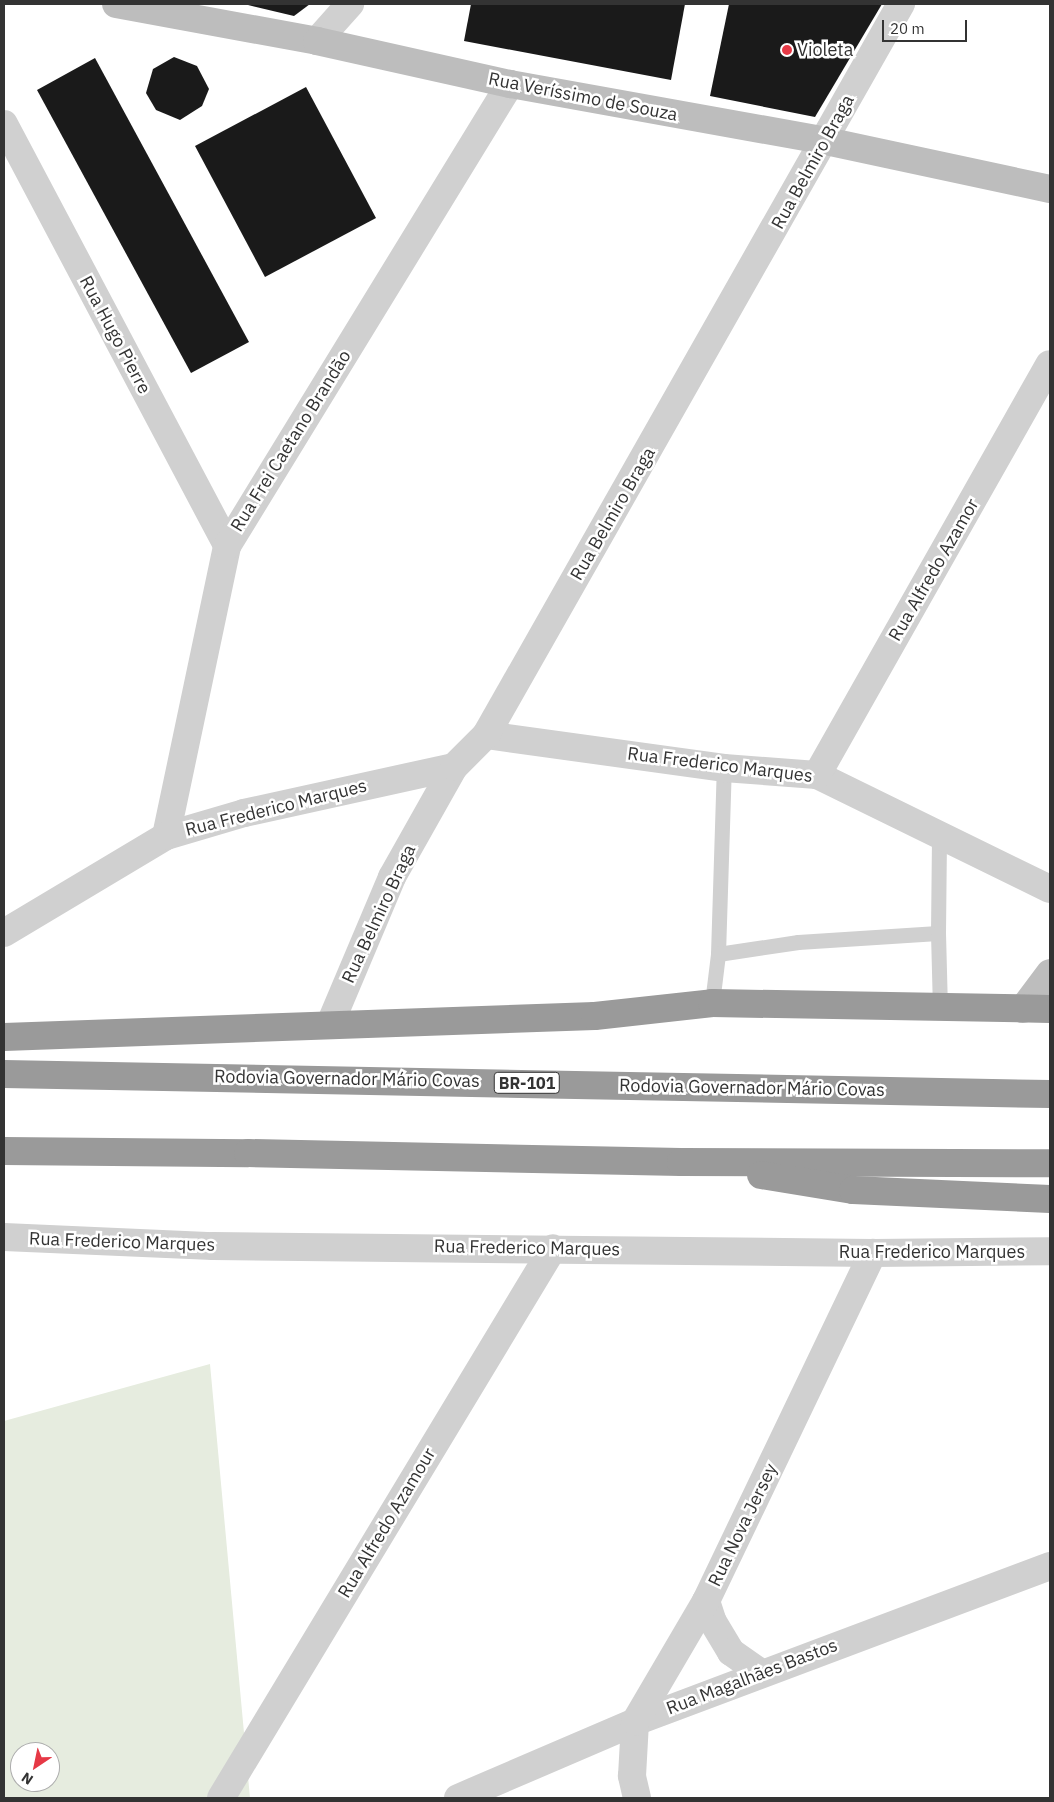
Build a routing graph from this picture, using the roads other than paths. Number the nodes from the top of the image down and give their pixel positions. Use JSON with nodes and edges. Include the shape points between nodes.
{"nodes":[{"id":1,"x":116,"y":4,"type":"edge"},
{"id":2,"x":350,"y":4,"type":"edge"},
{"id":3,"x":901,"y":4,"type":"edge"},
{"id":4,"x":317,"y":41,"type":"junction"},
{"id":5,"x":510,"y":84,"type":"junction"},
{"id":6,"x":4,"y":124,"type":"edge"},
{"id":7,"x":826,"y":141,"type":"junction"},
{"id":8,"x":1050,"y":189,"type":"edge"},
{"id":9,"x":1050,"y":364,"type":"edge"},
{"id":10,"x":227,"y":546,"type":"junction"},
{"id":11,"x":486,"y":735,"type":"junction"},
{"id":12,"x":454,"y":767,"type":"junction"},
{"id":13,"x":724,"y":768,"type":"junction"},
{"id":14,"x":817,"y":775,"type":"junction"},
{"id":15,"x":939,"y":834,"type":"junction"},
{"id":16,"x":166,"y":836,"type":"junction"},
{"id":17,"x":1050,"y":888,"type":"edge"},
{"id":18,"x":4,"y":933,"type":"edge"},
{"id":19,"x":938,"y":933,"type":"junction"},
{"id":20,"x":718,"y":954,"type":"junction"},
{"id":21,"x":1050,"y":973,"type":"edge"},
{"id":22,"x":712,"y":1003,"type":"junction"},
{"id":23,"x":940,"y":1007,"type":"junction"},
{"id":24,"x":1023,"y":1008,"type":"junction"},
{"id":25,"x":1050,"y":1010,"type":"edge"},
{"id":26,"x":330,"y":1024,"type":"junction"},
{"id":27,"x":4,"y":1036,"type":"edge"},
{"id":28,"x":4,"y":1074,"type":"edge"},
{"id":29,"x":1050,"y":1094,"type":"edge"},
{"id":30,"x":4,"y":1151,"type":"edge"},
{"id":31,"x":681,"y":1162,"type":"junction"},
{"id":32,"x":1050,"y":1163,"type":"edge"},
{"id":33,"x":1050,"y":1199,"type":"edge"},
{"id":34,"x":4,"y":1237,"type":"edge"},
{"id":35,"x":553,"y":1248,"type":"junction"},
{"id":36,"x":1050,"y":1251,"type":"edge"},
{"id":37,"x":873,"y":1253,"type":"junction"},
{"id":38,"x":1050,"y":1566,"type":"edge"},
{"id":39,"x":706,"y":1602,"type":"junction"},
{"id":40,"x":761,"y":1673,"type":"junction"},
{"id":41,"x":634,"y":1722,"type":"junction"},
{"id":42,"x":220,"y":1798,"type":"edge"},
{"id":43,"x":458,"y":1798,"type":"edge"},
{"id":44,"x":637,"y":1798,"type":"edge"}],
"edges":[{"from":1,"to":4,"type":"street","name":"Rua Veríssimo de Souza"},
{"from":2,"to":4,"type":"street"},
{"from":3,"to":7,"type":"street","name":"Rua Belmiro Braga"},
{"from":4,"to":5,"type":"street","name":"Rua Veríssimo de Souza"},
{"from":5,"to":7,"type":"street","name":"Rua Veríssimo de Souza"},
{"from":5,"to":10,"type":"street","name":"Rua Frei Caetano Brandão"},
{"from":6,"to":10,"type":"street","name":"Rua Hugo Pierre"},
{"from":7,"to":8,"type":"street","name":"Rua Veríssimo de Souza"},
{"from":7,"to":11,"type":"street","name":"Rua Belmiro Braga"},
{"from":9,"to":14,"type":"street","name":"Rua Alfredo Azamor"},
{"from":10,"to":16,"type":"street","name":"Rua Frei Caetano Brandão"},
{"from":11,"to":12,"type":"street","name":"Rua Belmiro Braga"},
{"from":11,"to":13,"type":"street","name":"Rua Frederico Marques"},
{"from":12,"to":16,"type":"street","name":"Rua Frederico Marques","via":[[244,813]]},
{"from":12,"to":26,"type":"street","name":"Rua Belmiro Braga","via":[[392,877]]},
{"from":13,"to":14,"type":"street","name":"Rua Frederico Marques"},
{"from":13,"to":20,"type":"lane"},
{"from":14,"to":15,"type":"street","name":"Rua Frederico Marques"},
{"from":15,"to":17,"type":"street","name":"Rua Frederico Marques"},
{"from":15,"to":19,"type":"lane"},
{"from":16,"to":18,"type":"street","name":"Rua Frederico Marques"},
{"from":19,"to":20,"type":"lane","via":[[798,942]]},
{"from":19,"to":23,"type":"lane"},
{"from":20,"to":22,"type":"lane"},
{"from":21,"to":24,"type":"street"},
{"from":22,"to":23,"type":"highway"},
{"from":22,"to":26,"type":"highway","via":[[595,1016]]},
{"from":23,"to":24,"type":"highway"},
{"from":24,"to":25,"type":"highway"},
{"from":26,"to":27,"type":"highway"},
{"from":28,"to":29,"type":"highway","name":"Rodovia Governador Mário Covas","number":"BR-101"},
{"from":30,"to":31,"type":"highway"},
{"from":31,"to":32,"type":"highway"},
{"from":31,"to":33,"type":"highway","via":[[852,1190]]},
{"from":34,"to":35,"type":"street","name":"Rua Frederico Marques","via":[[213,1246]]},
{"from":35,"to":37,"type":"street","name":"Rua Frederico Marques"},
{"from":35,"to":42,"type":"street","name":"Rua Alfredo Azamour"},
{"from":36,"to":37,"type":"street","name":"Rua Frederico Marques"},
{"from":37,"to":39,"type":"street","name":"Rua Nova Jersey"},
{"from":38,"to":40,"type":"street","name":"Rua Magalhães Bastos"},
{"from":39,"to":40,"type":"street","via":[[713,1622],[731,1652]]},
{"from":39,"to":41,"type":"street","name":"Rua Nova Jersey"},
{"from":40,"to":41,"type":"street","name":"Rua Magalhães Bastos"},
{"from":41,"to":43,"type":"street","name":"Rua Magalhães Bastos"},
{"from":41,"to":44,"type":"street","name":"Rua Nova Jersey","via":[[632,1776]]}]}
